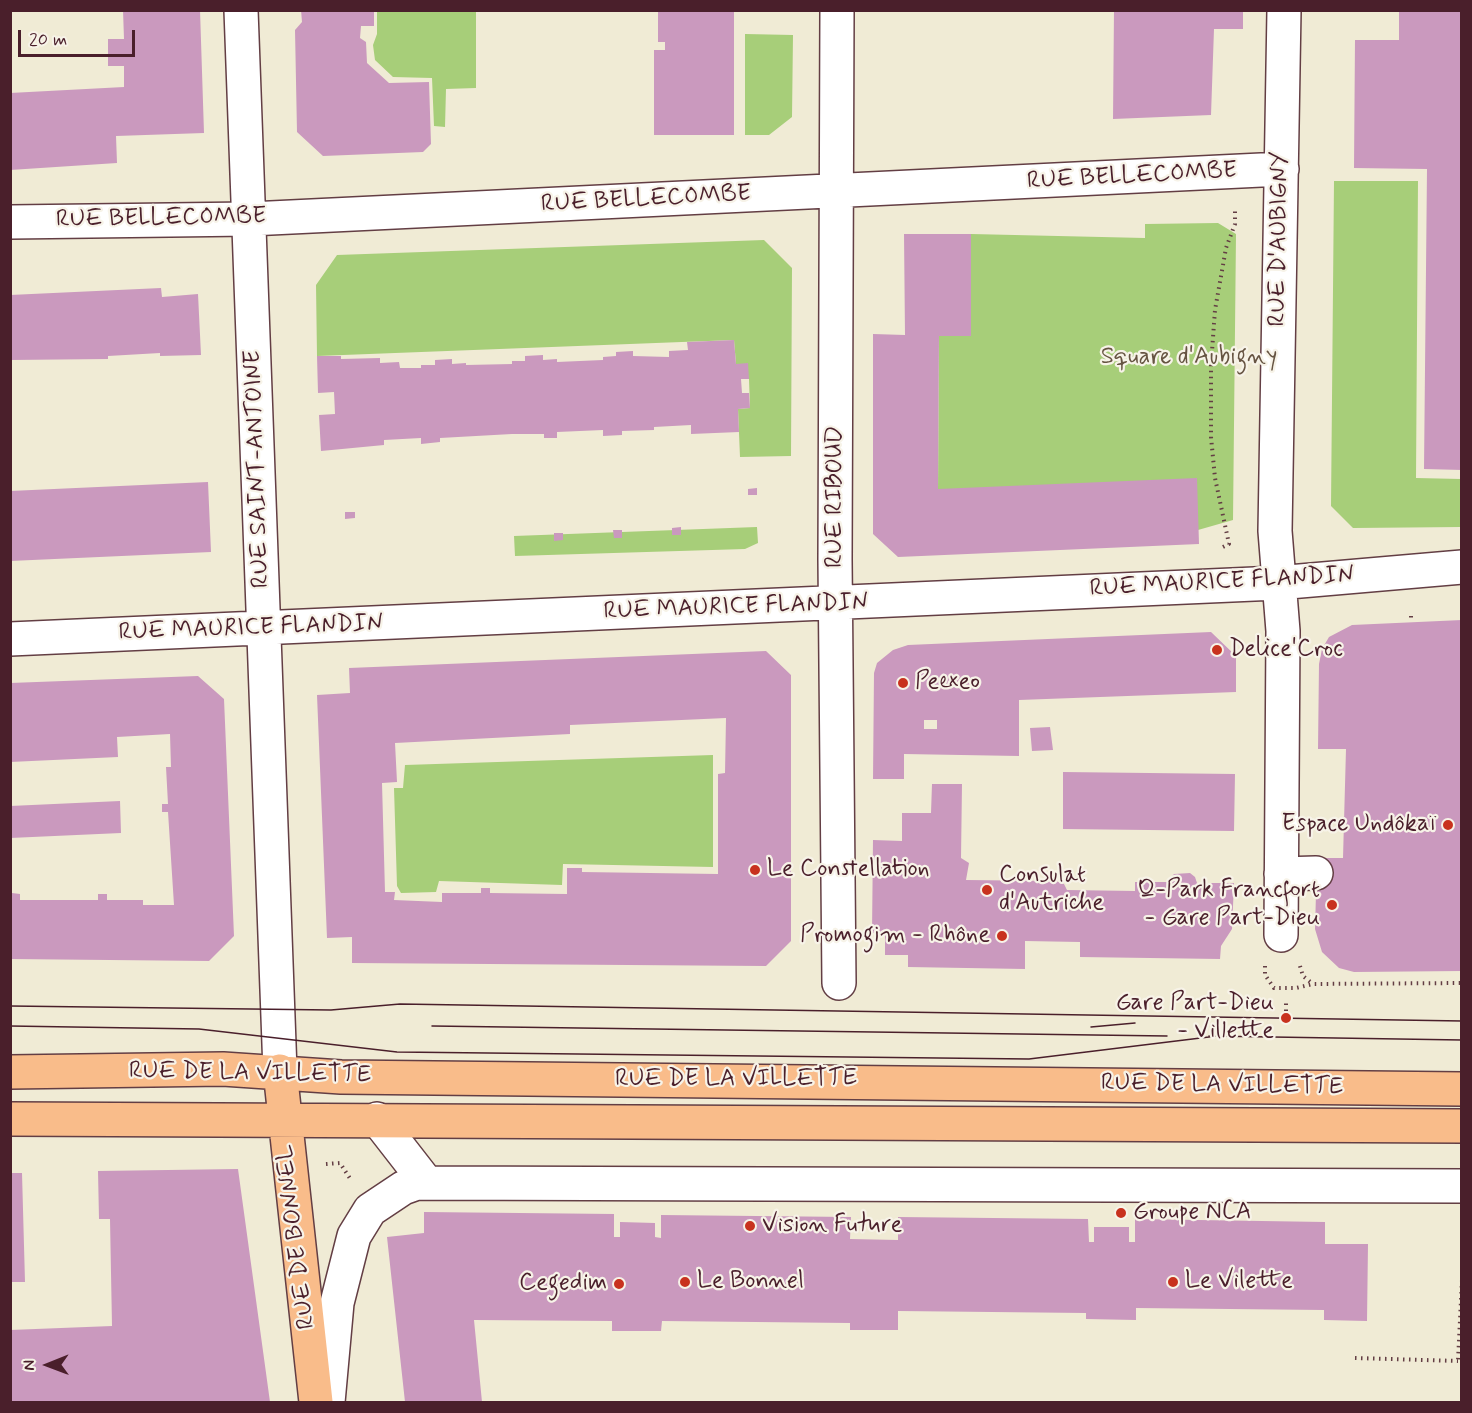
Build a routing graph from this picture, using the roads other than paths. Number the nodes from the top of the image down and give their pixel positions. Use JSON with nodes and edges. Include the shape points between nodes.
{"nodes":[{"id":1,"x":241,"y":10,"type":"edge"},
{"id":2,"x":837,"y":10,"type":"edge"},
{"id":3,"x":1284,"y":10,"type":"edge"},
{"id":4,"x":1282,"y":169,"type":"junction"},
{"id":5,"x":837,"y":192,"type":"junction"},
{"id":6,"x":250,"y":219,"type":"junction"},
{"id":7,"x":10,"y":222,"type":"edge"},
{"id":8,"x":1461,"y":567,"type":"edge"},
{"id":9,"x":1278,"y":583,"type":"junction"},
{"id":10,"x":836,"y":603,"type":"junction"},
{"id":11,"x":263,"y":628,"type":"junction"},
{"id":12,"x":10,"y":639,"type":"edge"},
{"id":13,"x":1281,"y":873,"type":"junction"},
{"id":14,"x":1316,"y":873,"type":"dead end"},
{"id":15,"x":1281,"y":934,"type":"dead end"},
{"id":16,"x":839,"y":983,"type":"dead end"},
{"id":17,"x":279,"y":1071,"type":"junction"},
{"id":18,"x":10,"y":1072,"type":"edge"},
{"id":19,"x":1461,"y":1089,"type":"edge"},
{"id":20,"x":10,"y":1119,"type":"edge"},
{"id":21,"x":283,"y":1119,"type":"junction"},
{"id":22,"x":377,"y":1119,"type":"junction"},
{"id":23,"x":1461,"y":1126,"type":"edge"},
{"id":24,"x":426,"y":1182,"type":"junction"},
{"id":25,"x":1461,"y":1186,"type":"edge"},
{"id":26,"x":316,"y":1402,"type":"edge"},
{"id":27,"x":328,"y":1402,"type":"edge"}],
"edges":[{"from":1,"to":6,"type":"street","name":"RUE SAINT-ANTOINE"},
{"from":2,"to":5,"type":"street","name":"RUE RIBOUD"},
{"from":3,"to":4,"type":"street","name":"RUE D'AUBIGNY"},
{"from":4,"to":5,"type":"street","name":"RUE BELLECOMBE"},
{"from":4,"to":9,"type":"street","name":"RUE D'AUBIGNY","via":[[1275,531]]},
{"from":5,"to":6,"type":"street","name":"RUE BELLECOMBE"},
{"from":5,"to":10,"type":"street","name":"RUE RIBOUD"},
{"from":6,"to":7,"type":"street","name":"RUE BELLECOMBE"},
{"from":6,"to":11,"type":"street","name":"RUE SAINT-ANTOINE"},
{"from":8,"to":9,"type":"street","name":"RUE MAURICE FLANDIN"},
{"from":9,"to":10,"type":"street","name":"RUE MAURICE FLANDIN"},
{"from":9,"to":13,"type":"street","name":"RUE D'AUBIGNY","via":[[1283,631]]},
{"from":10,"to":11,"type":"street","name":"RUE MAURICE FLANDIN"},
{"from":10,"to":16,"type":"street","name":"RUE RIBOUD"},
{"from":11,"to":12,"type":"street","name":"RUE MAURICE FLANDIN"},
{"from":11,"to":17,"type":"street","name":"RUE SAINT-ANTOINE"},
{"from":13,"to":14,"type":"street"},
{"from":13,"to":15,"type":"street","name":"RUE D'AUBIGNY"},
{"from":17,"to":18,"type":"main road","name":"RUE DE LA VILLETTE"},
{"from":17,"to":19,"type":"main road","name":"RUE DE LA VILLETTE","via":[[341,1077]]},
{"from":17,"to":21,"type":"main road","name":"RUE DE BONNEL"},
{"from":20,"to":21,"type":"main road","name":"RUE DE LA VILLETTE"},
{"from":21,"to":22,"type":"main road","name":"RUE DE LA VILLETTE"},
{"from":21,"to":26,"type":"main road","name":"RUE DE BONNEL"},
{"from":22,"to":23,"type":"main road","name":"RUE DE LA VILLETTE"},
{"from":22,"to":24,"type":"street"},
{"from":24,"to":25,"type":"street"},
{"from":24,"to":27,"type":"street","via":[[403,1188],[370,1210],[354,1236],[337,1304]]}]}
